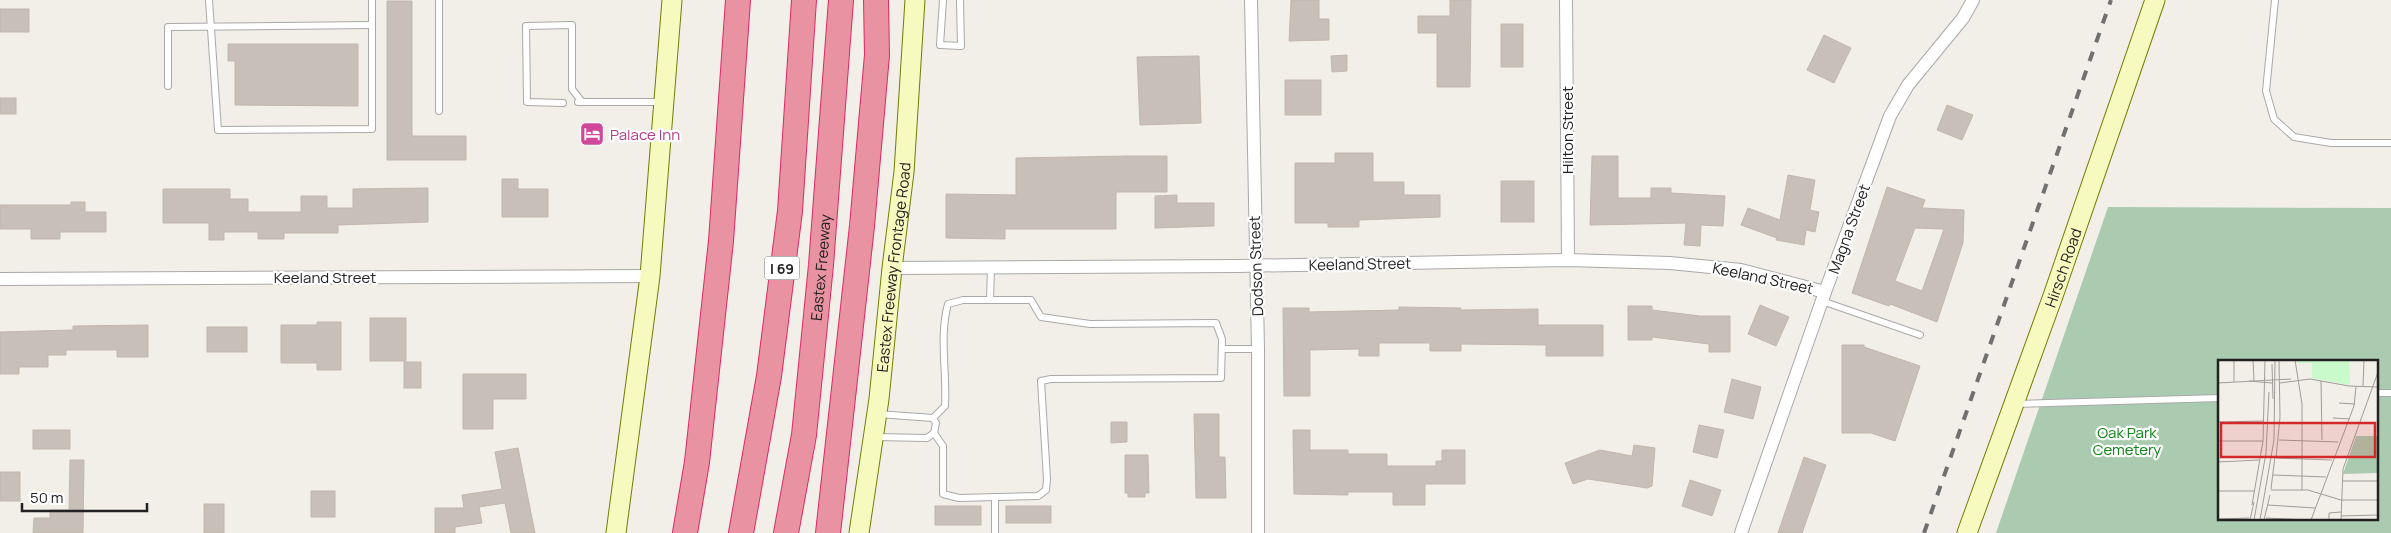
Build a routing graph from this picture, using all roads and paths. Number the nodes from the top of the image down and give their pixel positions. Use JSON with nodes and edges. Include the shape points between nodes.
{"nodes":[{"id":1,"x":209,"y":0,"type":"edge"},
{"id":2,"x":372,"y":0,"type":"edge"},
{"id":3,"x":439,"y":0,"type":"edge"},
{"id":4,"x":672,"y":0,"type":"edge"},
{"id":5,"x":738,"y":0,"type":"edge"},
{"id":6,"x":804,"y":0,"type":"edge"},
{"id":7,"x":841,"y":0,"type":"edge"},
{"id":8,"x":876,"y":0,"type":"edge"},
{"id":9,"x":915,"y":0,"type":"edge"},
{"id":10,"x":943,"y":0,"type":"edge"},
{"id":11,"x":960,"y":0,"type":"edge"},
{"id":12,"x":1251,"y":0,"type":"edge"},
{"id":13,"x":1566,"y":0,"type":"edge"},
{"id":14,"x":1973,"y":0,"type":"edge"},
{"id":15,"x":2155,"y":0,"type":"edge"},
{"id":16,"x":2275,"y":0,"type":"edge"},
{"id":17,"x":372,"y":24,"type":"junction"},
{"id":18,"x":210,"y":26,"type":"junction"},
{"id":19,"x":168,"y":86,"type":"dead end"},
{"id":20,"x":664,"y":102,"type":"junction"},
{"id":21,"x":562,"y":103,"type":"dead end"},
{"id":22,"x":439,"y":111,"type":"dead end"},
{"id":23,"x":2391,"y":143,"type":"edge"},
{"id":24,"x":1568,"y":260,"type":"junction"},
{"id":25,"x":1256,"y":266,"type":"junction"},
{"id":26,"x":892,"y":268,"type":"junction"},
{"id":27,"x":991,"y":268,"type":"junction"},
{"id":28,"x":650,"y":276,"type":"junction"},
{"id":29,"x":0,"y":279,"type":"edge"},
{"id":30,"x":1823,"y":296,"type":"junction"},
{"id":31,"x":990,"y":300,"type":"junction"},
{"id":32,"x":1920,"y":335,"type":"dead end"},
{"id":33,"x":1222,"y":349,"type":"junction"},
{"id":34,"x":1258,"y":349,"type":"junction"},
{"id":35,"x":2378,"y":393,"type":"edge"},
{"id":36,"x":2391,"y":393,"type":"edge"},
{"id":37,"x":2218,"y":398,"type":"edge"},
{"id":38,"x":2014,"y":404,"type":"junction"},
{"id":39,"x":877,"y":414,"type":"junction"},
{"id":40,"x":933,"y":418,"type":"junction"},
{"id":41,"x":934,"y":433,"type":"junction"},
{"id":42,"x":873,"y":437,"type":"junction"},
{"id":43,"x":995,"y":497,"type":"junction"},
{"id":44,"x":616,"y":533,"type":"edge"},
{"id":45,"x":685,"y":533,"type":"edge"},
{"id":46,"x":741,"y":533,"type":"edge"},
{"id":47,"x":786,"y":533,"type":"edge"},
{"id":48,"x":828,"y":533,"type":"edge"},
{"id":49,"x":859,"y":533,"type":"edge"},
{"id":50,"x":995,"y":533,"type":"edge"},
{"id":51,"x":1258,"y":533,"type":"edge"},
{"id":52,"x":1741,"y":533,"type":"edge"},
{"id":53,"x":1967,"y":533,"type":"edge"}],
"edges":[{"from":1,"to":18,"type":"lane"},
{"from":2,"to":17,"type":"lane"},
{"from":3,"to":22,"type":"lane"},
{"from":4,"to":20,"type":"main road"},
{"from":5,"to":45,"type":"highway","via":[[721,241],[697,462]]},
{"from":6,"to":46,"type":"highway","number":"I 69","via":[[790,211],[769,376]]},
{"from":7,"to":47,"type":"highway","name":"Eastex Freeway","number":"I 69","via":[[821,265],[804,435]]},
{"from":8,"to":48,"type":"highway","via":[[877,55],[862,226]]},
{"from":9,"to":26,"type":"main road","name":"Eastex Freeway Frontage Road","via":[[904,172]]},
{"from":10,"to":11,"type":"lane","via":[[940,45],[961,46]]},
{"from":12,"to":25,"type":"street","name":"Dodson Street"},
{"from":13,"to":24,"type":"street","name":"Hilton Street"},
{"from":14,"to":30,"type":"street","name":"Magna Street","via":[[1963,18],[1908,85],[1890,116]]},
{"from":15,"to":38,"type":"main road","name":"Hirsch Road"},
{"from":16,"to":23,"type":"lane","via":[[2266,91],[2274,119],[2294,137],[2331,142]]},
{"from":17,"to":18,"type":"lane"},
{"from":17,"to":18,"type":"lane","via":[[372,129],[218,130]]},
{"from":18,"to":19,"type":"lane","via":[[168,27]]},
{"from":20,"to":21,"type":"lane","via":[[580,102],[572,89],[572,25],[526,26],[528,102]]},
{"from":20,"to":28,"type":"main road"},
{"from":24,"to":25,"type":"street","name":"Keeland Street"},
{"from":24,"to":30,"type":"street","name":"Keeland Street","via":[[1741,270]]},
{"from":25,"to":27,"type":"street","name":"Keeland Street"},
{"from":25,"to":34,"type":"street","name":"Dodson Street"},
{"from":26,"to":27,"type":"street","name":"Keeland Street"},
{"from":26,"to":39,"type":"main road","name":"Eastex Freeway Frontage Road"},
{"from":27,"to":31,"type":"lane"},
{"from":28,"to":29,"type":"street","name":"Keeland Street"},
{"from":28,"to":44,"type":"main road"},
{"from":30,"to":32,"type":"lane"},
{"from":30,"to":52,"type":"street","name":"Magna Street"},
{"from":31,"to":33,"type":"lane","via":[[1031,300],[1041,317],[1090,324],[1216,323]]},
{"from":31,"to":40,"type":"lane","via":[[963,300],[948,304],[943,320],[945,406]]},
{"from":33,"to":34,"type":"lane"},
{"from":33,"to":43,"type":"lane","via":[[1221,378],[1041,381],[1046,490],[1038,496]]},
{"from":34,"to":51,"type":"street","name":"Dodson Street"},
{"from":35,"to":36,"type":"lane"},
{"from":37,"to":38,"type":"lane"},
{"from":38,"to":53,"type":"main road","name":"Hirsch Road"},
{"from":39,"to":40,"type":"lane"},
{"from":39,"to":42,"type":"main road","name":"Eastex Freeway Frontage Road"},
{"from":40,"to":41,"type":"lane","via":[[936,423]]},
{"from":41,"to":42,"type":"lane","via":[[927,438]]},
{"from":41,"to":43,"type":"lane","via":[[942,446],[943,494],[959,498]]},
{"from":42,"to":49,"type":"main road","name":"Eastex Freeway Frontage Road"},
{"from":43,"to":50,"type":"lane"}]}
